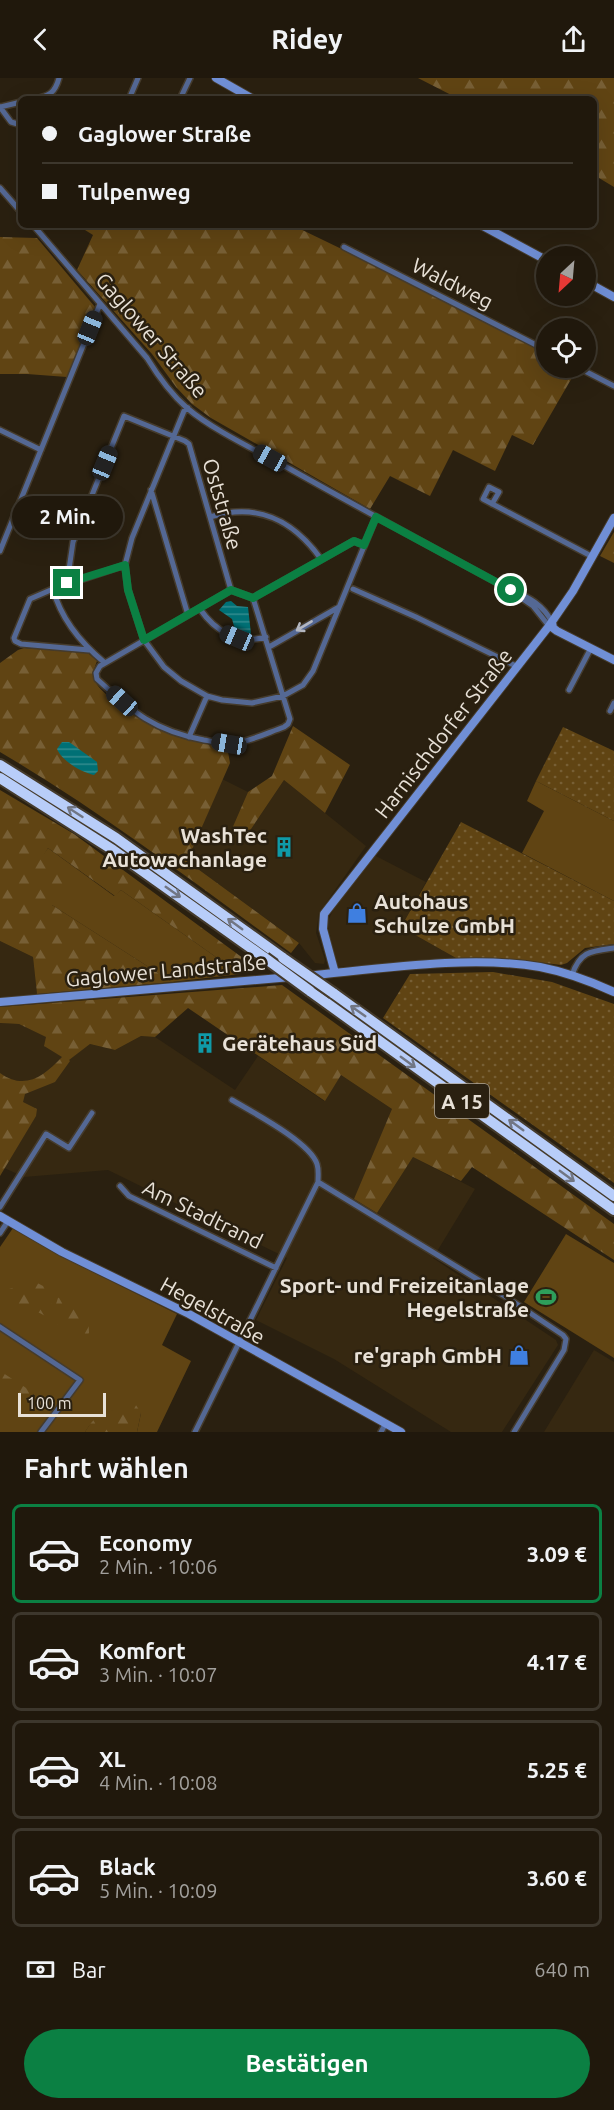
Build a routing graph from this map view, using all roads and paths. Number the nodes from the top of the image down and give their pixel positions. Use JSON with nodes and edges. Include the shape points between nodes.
{"nodes":[{"id":1,"x":59,"y":78,"type":"edge"},
{"id":2,"x":138,"y":78,"type":"edge"},
{"id":3,"x":189,"y":78,"type":"edge"},
{"id":4,"x":216,"y":78,"type":"edge"},
{"id":5,"x":49,"y":96,"type":"edge"},
{"id":6,"x":130,"y":96,"type":"edge"},
{"id":7,"x":181,"y":96,"type":"edge"},
{"id":8,"x":249,"y":96,"type":"edge"},
{"id":9,"x":18,"y":103,"type":"edge"},
{"id":10,"x":0,"y":107,"type":"edge"},
{"id":11,"x":18,"y":124,"type":"edge"},
{"id":12,"x":0,"y":188,"type":"edge"},
{"id":13,"x":18,"y":209,"type":"edge"},
{"id":14,"x":36,"y":228,"type":"edge"},
{"id":15,"x":487,"y":228,"type":"edge"},
{"id":16,"x":344,"y":247,"type":"dead end"},
{"id":17,"x":536,"y":255,"type":"edge"},
{"id":18,"x":596,"y":287,"type":"edge"},
{"id":19,"x":614,"y":297,"type":"edge"},
{"id":20,"x":100,"y":304,"type":"junction"},
{"id":21,"x":536,"y":345,"type":"edge"},
{"id":22,"x":596,"y":377,"type":"edge"},
{"id":23,"x":614,"y":386,"type":"edge"},
{"id":24,"x":188,"y":408,"type":"junction"},
{"id":25,"x":0,"y":430,"type":"edge"},
{"id":26,"x":174,"y":436,"type":"junction"},
{"id":27,"x":41,"y":450,"type":"junction"},
{"id":28,"x":151,"y":490,"type":"junction"},
{"id":29,"x":492,"y":504,"type":"dead end"},
{"id":30,"x":210,"y":517,"type":"junction"},
{"id":31,"x":376,"y":517,"type":"junction"},
{"id":32,"x":614,"y":518,"type":"edge"},
{"id":33,"x":364,"y":545,"type":"junction"},
{"id":34,"x":0,"y":551,"type":"edge"},
{"id":35,"x":593,"y":556,"type":"junction"},
{"id":36,"x":321,"y":559,"type":"junction"},
{"id":37,"x":125,"y":565,"type":"junction"},
{"id":38,"x":67,"y":583,"type":"junction"},
{"id":39,"x":54,"y":589,"type":"junction"},
{"id":40,"x":353,"y":589,"type":"dead end"},
{"id":41,"x":231,"y":590,"type":"junction"},
{"id":42,"x":253,"y":598,"type":"junction"},
{"id":43,"x":339,"y":607,"type":"junction"},
{"id":44,"x":200,"y":609,"type":"junction"},
{"id":45,"x":188,"y":615,"type":"junction"},
{"id":46,"x":552,"y":626,"type":"junction"},
{"id":47,"x":266,"y":638,"type":"junction"},
{"id":48,"x":144,"y":640,"type":"junction"},
{"id":49,"x":269,"y":647,"type":"junction"},
{"id":50,"x":591,"y":648,"type":"junction"},
{"id":51,"x":89,"y":650,"type":"junction"},
{"id":52,"x":614,"y":660,"type":"edge"},
{"id":53,"x":105,"y":663,"type":"junction"},
{"id":54,"x":518,"y":667,"type":"junction"},
{"id":55,"x":569,"y":690,"type":"dead end"},
{"id":56,"x":207,"y":696,"type":"junction"},
{"id":57,"x":283,"y":696,"type":"junction"},
{"id":58,"x":614,"y":703,"type":"edge"},
{"id":59,"x":610,"y":711,"type":"dead end"},
{"id":60,"x":189,"y":737,"type":"junction"},
{"id":61,"x":0,"y":765,"type":"edge"},
{"id":62,"x":0,"y":778,"type":"edge"},
{"id":63,"x":614,"y":948,"type":"edge"},
{"id":64,"x":335,"y":973,"type":"junction"},
{"id":65,"x":572,"y":975,"type":"junction"},
{"id":66,"x":614,"y":992,"type":"edge"},
{"id":67,"x":0,"y":1002,"type":"edge"},
{"id":68,"x":232,"y":1100,"type":"dead end"},
{"id":69,"x":92,"y":1113,"type":"dead end"},
{"id":70,"x":318,"y":1182,"type":"junction"},
{"id":71,"x":120,"y":1186,"type":"dead end"},
{"id":72,"x":614,"y":1196,"type":"edge"},
{"id":73,"x":0,"y":1207,"type":"edge"},
{"id":74,"x":614,"y":1210,"type":"edge"},
{"id":75,"x":0,"y":1216,"type":"edge"},
{"id":76,"x":8,"y":1221,"type":"junction"},
{"id":77,"x":0,"y":1233,"type":"edge"},
{"id":78,"x":276,"y":1268,"type":"junction"},
{"id":79,"x":0,"y":1327,"type":"edge"},
{"id":80,"x":239,"y":1343,"type":"junction"},
{"id":81,"x":386,"y":1423,"type":"junction"},
{"id":82,"x":41,"y":1432,"type":"edge"},
{"id":83,"x":195,"y":1432,"type":"edge"},
{"id":84,"x":381,"y":1432,"type":"edge"},
{"id":85,"x":401,"y":1432,"type":"edge"},
{"id":86,"x":514,"y":1432,"type":"edge"}],
"edges":[{"from":1,"to":5,"type":"street"},
{"from":2,"to":6,"type":"street"},
{"from":3,"to":7,"type":"street"},
{"from":4,"to":8,"type":"street"},
{"from":9,"to":10,"type":"street"},
{"from":10,"to":11,"type":"street","via":[[11,122]]},
{"from":12,"to":13,"type":"street"},
{"from":14,"to":20,"type":"street","name":"Gaglower Straße"},
{"from":15,"to":17,"type":"street"},
{"from":16,"to":21,"type":"street","name":"Waldweg"},
{"from":18,"to":19,"type":"street"},
{"from":20,"to":24,"type":"street","name":"Gaglower Straße"},
{"from":20,"to":27,"type":"street"},
{"from":22,"to":23,"type":"street"},
{"from":24,"to":26,"type":"street"},
{"from":24,"to":31,"type":"street","name":"Gaglower Straße"},
{"from":25,"to":27,"type":"street"},
{"from":26,"to":28,"type":"street"},
{"from":26,"to":30,"type":"street","name":"Oststraße","via":[[189,444]]},
{"from":26,"to":38,"type":"street","via":[[124,416],[74,542]]},
{"from":27,"to":34,"type":"street"},
{"from":28,"to":37,"type":"street"},
{"from":28,"to":45,"type":"street"},
{"from":29,"to":35,"type":"street"},
{"from":30,"to":36,"type":"street","via":[[235,511],[265,514],[307,540]]},
{"from":30,"to":41,"type":"street","name":"Oststraße"},
{"from":31,"to":33,"type":"street"},
{"from":31,"to":46,"type":"street","name":"Gaglower Straße","via":[[511,590]]},
{"from":32,"to":35,"type":"street","name":"Harnischdorfer Straße"},
{"from":33,"to":36,"type":"street","via":[[354,541]]},
{"from":33,"to":43,"type":"street"},
{"from":35,"to":46,"type":"street","name":"Harnischdorfer Straße"},
{"from":36,"to":42,"type":"street"},
{"from":37,"to":38,"type":"street"},
{"from":37,"to":48,"type":"street","via":[[128,590]]},
{"from":38,"to":39,"type":"street"},
{"from":39,"to":51,"type":"street","via":[[60,607]]},
{"from":39,"to":51,"type":"street","via":[[30,599],[15,640],[21,644]]},
{"from":40,"to":54,"type":"street"},
{"from":41,"to":42,"type":"street"},
{"from":41,"to":44,"type":"street"},
{"from":42,"to":47,"type":"street"},
{"from":43,"to":49,"type":"street","one_way":true},
{"from":43,"to":57,"type":"street","via":[[308,680]]},
{"from":44,"to":45,"type":"street"},
{"from":44,"to":47,"type":"street","via":[[224,633],[245,640]]},
{"from":45,"to":48,"type":"street"},
{"from":46,"to":50,"type":"street"},
{"from":46,"to":54,"type":"street","name":"Harnischdorfer Straße"},
{"from":47,"to":49,"type":"street"},
{"from":48,"to":53,"type":"street"},
{"from":48,"to":56,"type":"street","via":[[164,667]]},
{"from":49,"to":57,"type":"street"},
{"from":50,"to":52,"type":"street"},
{"from":50,"to":55,"type":"street"},
{"from":51,"to":53,"type":"street"},
{"from":53,"to":60,"type":"street","via":[[97,670],[97,679],[135,713]]},
{"from":54,"to":64,"type":"street","name":"Harnischdorfer Straße","via":[[324,914],[322,929]]},
{"from":56,"to":57,"type":"street","via":[[241,703]]},
{"from":56,"to":60,"type":"street"},
{"from":57,"to":60,"type":"street","via":[[290,719],[284,727],[229,744]]},
{"from":58,"to":59,"type":"street"},
{"from":72,"to":61,"type":"highway","number":"A 15","one_way":true,"bridge":true,"via":[[116,838]]},
{"from":62,"to":74,"type":"highway","number":"A 15","one_way":true,"bridge":true,"via":[[113,850]]},
{"from":63,"to":65,"type":"street","via":[[585,954]]},
{"from":64,"to":65,"type":"street","name":"Gaglower Landstraße","via":[[490,963]]},
{"from":64,"to":67,"type":"street","name":"Gaglower Landstraße"},
{"from":65,"to":66,"type":"street","name":"Gaglower Landstraße"},
{"from":68,"to":70,"type":"street","via":[[311,1153],[317,1162]]},
{"from":69,"to":73,"type":"street","via":[[69,1148],[46,1134]]},
{"from":70,"to":78,"type":"street","name":"Am Stadtrand"},
{"from":70,"to":86,"type":"street","via":[[563,1335],[564,1350]]},
{"from":71,"to":78,"type":"street","name":"Am Stadtrand","via":[[129,1196]]},
{"from":75,"to":76,"type":"street","name":"Hegelstraße"},
{"from":76,"to":77,"type":"street"},
{"from":76,"to":80,"type":"street","name":"Hegelstraße"},
{"from":78,"to":80,"type":"street","name":"Am Stadtrand"},
{"from":79,"to":82,"type":"street","via":[[80,1380]]},
{"from":80,"to":81,"type":"street","name":"Hegelstraße"},
{"from":80,"to":83,"type":"street","name":"Am Stadtrand"},
{"from":81,"to":84,"type":"street"},
{"from":81,"to":85,"type":"street","name":"Hegelstraße"}]}
